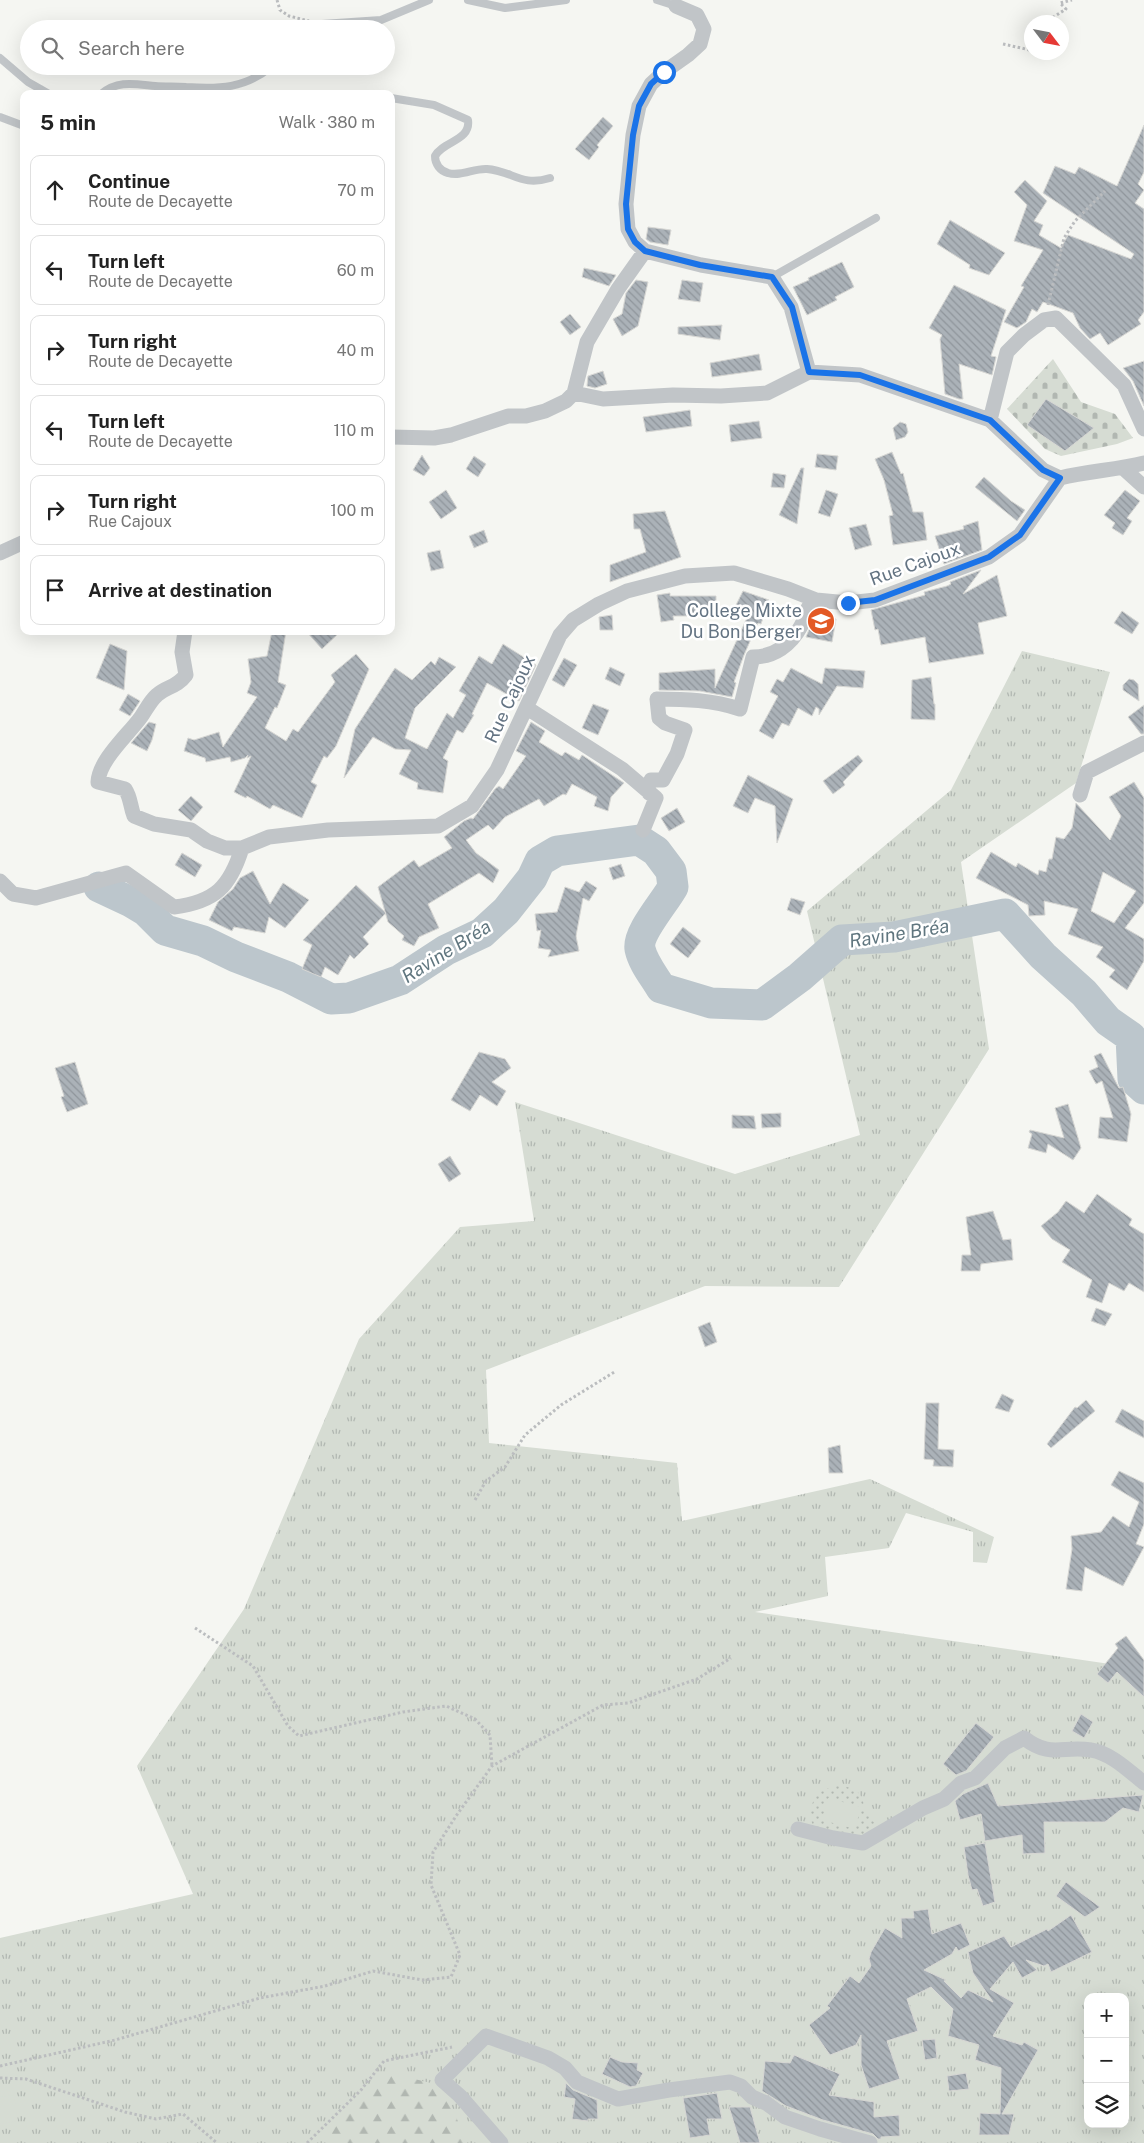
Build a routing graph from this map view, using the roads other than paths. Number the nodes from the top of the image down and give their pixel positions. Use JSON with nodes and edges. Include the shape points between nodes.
{"nodes":[{"id":1,"x":429,"y":0,"type":"edge"},
{"id":2,"x":468,"y":0,"type":"edge"},
{"id":3,"x":566,"y":0,"type":"edge"},
{"id":4,"x":657,"y":0,"type":"edge"},
{"id":5,"x":676,"y":6,"type":"joint"},
{"id":6,"x":381,"y":20,"type":"edge"},
{"id":7,"x":0,"y":58,"type":"edge"},
{"id":8,"x":259,"y":75,"type":"edge"},
{"id":9,"x":42,"y":90,"type":"edge"},
{"id":10,"x":106,"y":90,"type":"edge"},
{"id":11,"x":395,"y":99,"type":"edge"},
{"id":12,"x":0,"y":117,"type":"edge"},
{"id":13,"x":20,"y":124,"type":"edge"},
{"id":14,"x":550,"y":178,"type":"dead end"},
{"id":15,"x":876,"y":218,"type":"dead end"},
{"id":16,"x":645,"y":251,"type":"junction"},
{"id":17,"x":772,"y":277,"type":"junction"},
{"id":18,"x":809,"y":372,"type":"junction"},
{"id":19,"x":574,"y":393,"type":"junction"},
{"id":20,"x":990,"y":420,"type":"junction"},
{"id":21,"x":1144,"y":429,"type":"edge"},
{"id":22,"x":395,"y":437,"type":"edge"},
{"id":23,"x":1144,"y":463,"type":"edge"},
{"id":24,"x":1123,"y":468,"type":"junction"},
{"id":25,"x":1060,"y":478,"type":"junction"},
{"id":26,"x":1144,"y":487,"type":"edge"},
{"id":27,"x":20,"y":544,"type":"edge"},
{"id":28,"x":0,"y":552,"type":"edge"},
{"id":29,"x":816,"y":600,"type":"junction"},
{"id":30,"x":184,"y":635,"type":"edge"},
{"id":31,"x":527,"y":708,"type":"junction"},
{"id":32,"x":1144,"y":743,"type":"edge"},
{"id":33,"x":649,"y":792,"type":"junction"},
{"id":34,"x":1080,"y":796,"type":"dead end"},
{"id":35,"x":643,"y":830,"type":"dead end"},
{"id":36,"x":242,"y":848,"type":"junction"},
{"id":37,"x":0,"y":881,"type":"edge"},
{"id":38,"x":1144,"y":1782,"type":"edge"},
{"id":39,"x":798,"y":1829,"type":"dead end"},
{"id":40,"x":501,"y":2143,"type":"edge"},
{"id":41,"x":870,"y":2143,"type":"edge"}],
"edges":[{"from":1,"to":6,"type":"lane"},
{"from":2,"to":3,"type":"lane","via":[[505,8]]},
{"from":4,"to":5,"type":"lane"},
{"from":5,"to":16,"type":"street","via":[[697,15],[704,29],[700,44],[651,84],[639,106],[626,204],[628,229]]},
{"from":7,"to":9,"type":"lane"},
{"from":8,"to":10,"type":"lane","via":[[235,87],[212,89],[129,83]]},
{"from":11,"to":14,"type":"lane","via":[[434,104],[468,120],[463,136],[442,147],[434,156],[438,166],[447,173],[486,169],[529,182]]},
{"from":12,"to":13,"type":"lane"},
{"from":15,"to":17,"type":"lane"},
{"from":16,"to":17,"type":"street","via":[[700,265]]},
{"from":16,"to":19,"type":"street","via":[[587,342]]},
{"from":17,"to":18,"type":"street","via":[[792,307]]},
{"from":18,"to":19,"type":"street","via":[[767,393],[604,399]]},
{"from":18,"to":20,"type":"street","via":[[860,375]]},
{"from":19,"to":22,"type":"street","via":[[566,401],[545,411],[508,416],[451,435]]},
{"from":20,"to":21,"type":"street","via":[[1007,352],[1044,320],[1056,318],[1124,385]]},
{"from":20,"to":25,"type":"street","via":[[1043,470]]},
{"from":23,"to":24,"type":"street"},
{"from":24,"to":25,"type":"street","via":[[1087,471]]},
{"from":24,"to":26,"type":"street"},
{"from":25,"to":29,"type":"street","name":"Rue Cajoux","via":[[1020,535],[989,557],[875,600],[848,603]]},
{"from":27,"to":28,"type":"street"},
{"from":29,"to":31,"type":"street","name":"Rue Cajoux","via":[[734,573],[685,576],[627,592],[572,620],[560,635]]},
{"from":29,"to":33,"type":"street","via":[[806,608],[802,625],[790,641],[771,655],[753,657],[740,709],[717,702],[657,699],[660,718],[685,730],[678,754],[663,780],[651,780]]},
{"from":30,"to":36,"type":"street","via":[[182,652],[186,675],[179,684],[158,693],[109,756],[98,774],[98,782],[125,789],[131,798],[134,816],[144,821],[191,830],[225,848]]},
{"from":31,"to":33,"type":"street","via":[[592,748]]},
{"from":31,"to":36,"type":"street","name":"Rue Cajoux","via":[[498,770],[472,806],[438,826],[328,830],[269,837]]},
{"from":32,"to":34,"type":"street","via":[[1087,772]]},
{"from":33,"to":35,"type":"street","via":[[656,798]]},
{"from":36,"to":37,"type":"street","via":[[235,870],[215,895],[193,905],[174,907],[126,873],[36,898],[13,894]]},
{"from":38,"to":39,"type":"street","via":[[1120,1763],[1092,1750],[1050,1751],[1034,1746],[1024,1738],[1005,1748],[975,1778],[961,1782],[944,1799],[863,1843]]},
{"from":40,"to":41,"type":"street","via":[[442,2080],[486,2036],[548,2058],[565,2068],[577,2082],[618,2099],[730,2082],[741,2086],[752,2097],[766,2102],[785,2117]]}]}
